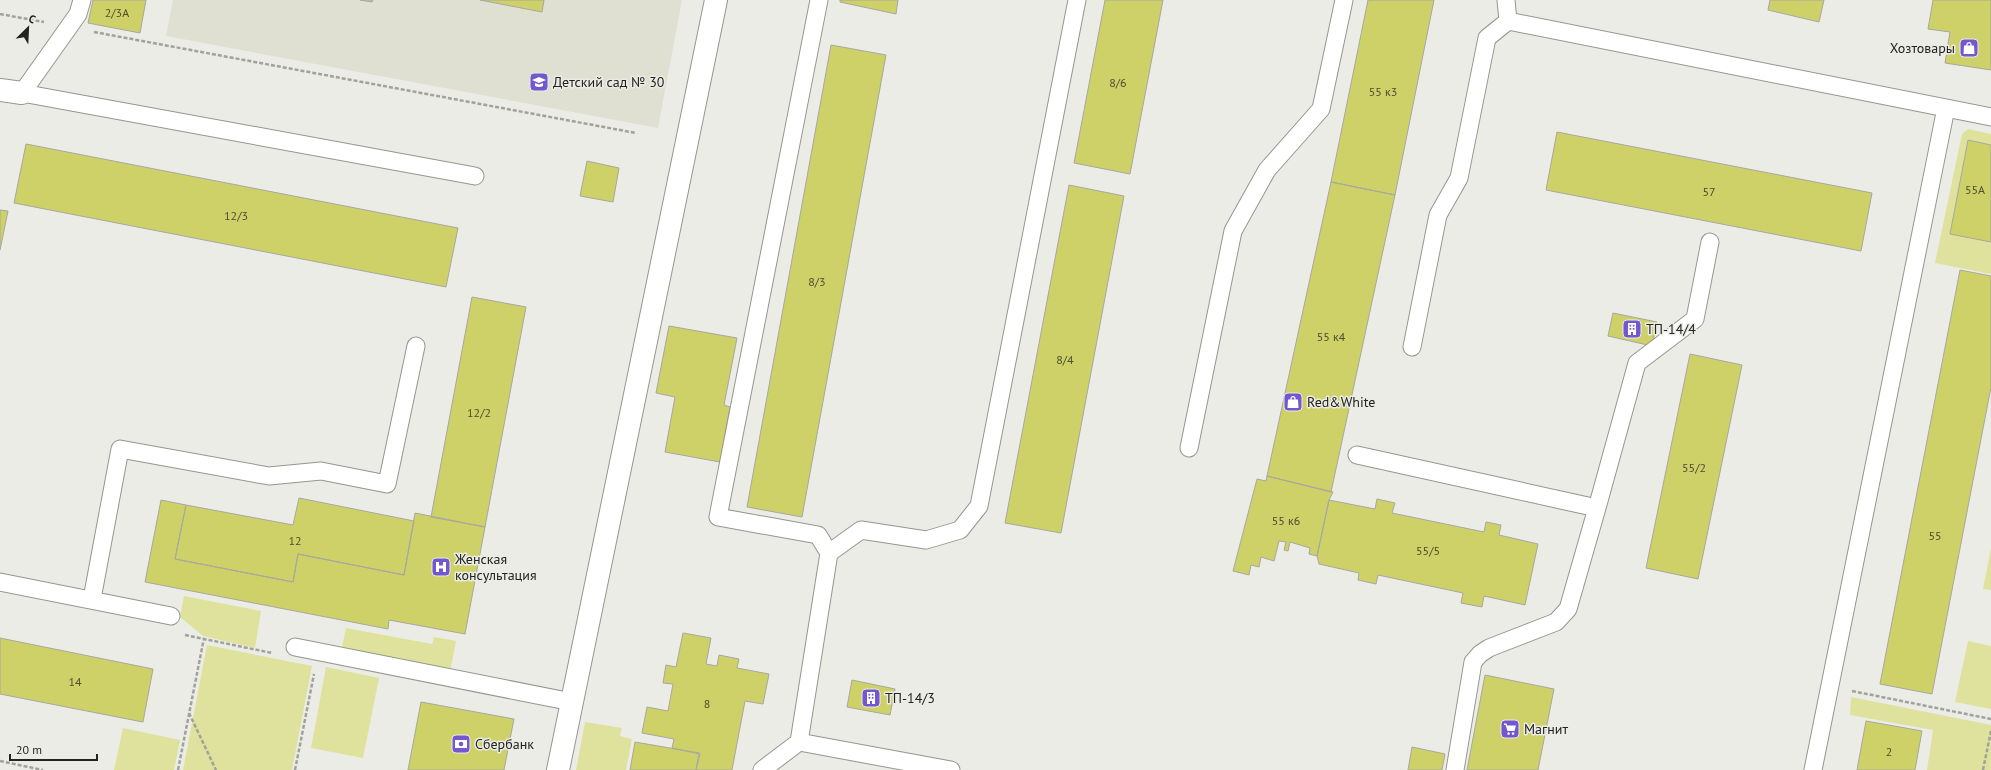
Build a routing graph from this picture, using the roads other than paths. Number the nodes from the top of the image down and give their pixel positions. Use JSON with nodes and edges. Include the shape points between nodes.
{"nodes":[{"id":1,"x":82,"y":0,"type":"edge"},
{"id":2,"x":716,"y":0,"type":"edge"},
{"id":3,"x":819,"y":0,"type":"edge"},
{"id":4,"x":1077,"y":0,"type":"edge"},
{"id":5,"x":1344,"y":0,"type":"edge"},
{"id":6,"x":1506,"y":0,"type":"edge"},
{"id":7,"x":1508,"y":21,"type":"junction"},
{"id":8,"x":0,"y":90,"type":"edge"},
{"id":9,"x":22,"y":93,"type":"junction"},
{"id":10,"x":1946,"y":108,"type":"junction"},
{"id":11,"x":1991,"y":117,"type":"edge"},
{"id":12,"x":475,"y":176,"type":"dead end"},
{"id":13,"x":1710,"y":242,"type":"dead end"},
{"id":14,"x":416,"y":346,"type":"dead end"},
{"id":15,"x":1412,"y":347,"type":"dead end"},
{"id":16,"x":1189,"y":448,"type":"dead end"},
{"id":17,"x":1357,"y":455,"type":"dead end"},
{"id":18,"x":1597,"y":508,"type":"junction"},
{"id":19,"x":829,"y":553,"type":"junction"},
{"id":20,"x":0,"y":582,"type":"edge"},
{"id":21,"x":92,"y":599,"type":"junction"},
{"id":22,"x":171,"y":616,"type":"dead end"},
{"id":23,"x":295,"y":647,"type":"road end"},
{"id":24,"x":572,"y":702,"type":"junction"},
{"id":25,"x":799,"y":742,"type":"junction"},
{"id":26,"x":558,"y":770,"type":"edge"},
{"id":27,"x":762,"y":770,"type":"edge"},
{"id":28,"x":951,"y":770,"type":"edge"},
{"id":29,"x":1455,"y":770,"type":"edge"},
{"id":30,"x":1813,"y":770,"type":"edge"}],
"edges":[{"from":1,"to":9,"type":"lane","via":[[78,14]]},
{"from":2,"to":24,"type":"street"},
{"from":3,"to":19,"type":"lane","via":[[718,516],[818,535]]},
{"from":4,"to":19,"type":"lane","via":[[979,506],[960,530],[926,540],[861,530]]},
{"from":5,"to":16,"type":"lane","via":[[1321,109],[1267,170],[1233,232]]},
{"from":6,"to":7,"type":"lane"},
{"from":7,"to":10,"type":"lane"},
{"from":7,"to":15,"type":"lane","via":[[1486,38],[1459,178],[1438,215]]},
{"from":8,"to":9,"type":"street"},
{"from":9,"to":12,"type":"lane"},
{"from":10,"to":11,"type":"lane"},
{"from":10,"to":30,"type":"lane"},
{"from":13,"to":18,"type":"lane","via":[[1695,319],[1637,363]]},
{"from":14,"to":21,"type":"lane","via":[[387,484],[321,471],[269,476],[120,449]]},
{"from":17,"to":18,"type":"lane"},
{"from":18,"to":29,"type":"lane","via":[[1568,609],[1562,617],[1556,622],[1489,648],[1473,662]]},
{"from":19,"to":25,"type":"lane"},
{"from":20,"to":21,"type":"lane"},
{"from":21,"to":22,"type":"lane"},
{"from":23,"to":24,"type":"lane"},
{"from":24,"to":26,"type":"street"},
{"from":25,"to":27,"type":"lane"},
{"from":25,"to":28,"type":"lane"}]}
